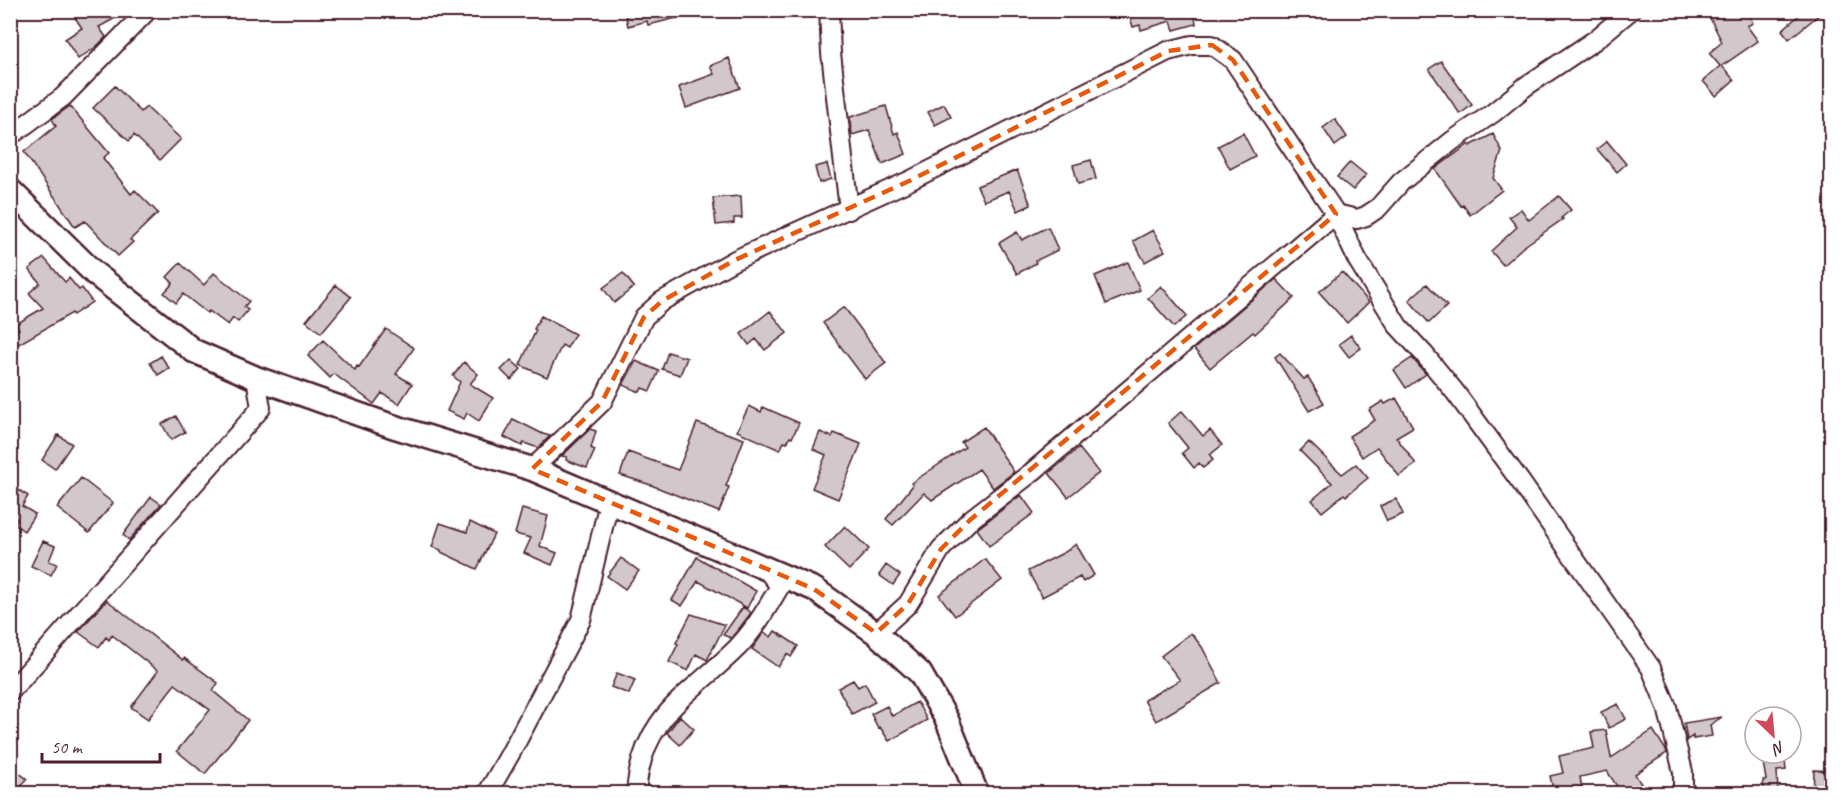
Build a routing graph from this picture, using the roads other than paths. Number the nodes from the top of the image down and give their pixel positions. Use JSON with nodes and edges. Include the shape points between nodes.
{"nodes":[{"id":1,"x":148,"y":10,"type":"edge"},
{"id":2,"x":829,"y":10,"type":"edge"},
{"id":3,"x":1631,"y":10,"type":"edge"},
{"id":4,"x":10,"y":136,"type":"edge"},
{"id":5,"x":10,"y":190,"type":"edge"},
{"id":6,"x":849,"y":210,"type":"junction"},
{"id":7,"x":1335,"y":214,"type":"junction"},
{"id":8,"x":256,"y":378,"type":"junction"},
{"id":9,"x":532,"y":470,"type":"junction"},
{"id":10,"x":609,"y":502,"type":"junction"},
{"id":11,"x":762,"y":566,"type":"junction"},
{"id":12,"x":876,"y":633,"type":"junction"},
{"id":13,"x":10,"y":692,"type":"edge"},
{"id":14,"x":487,"y":794,"type":"edge"},
{"id":15,"x":636,"y":794,"type":"edge"},
{"id":16,"x":977,"y":794,"type":"edge"},
{"id":17,"x":1683,"y":794,"type":"edge"}],
"edges":[{"from":1,"to":4,"type":"street","via":[[63,97]]},
{"from":2,"to":6,"type":"street"},
{"from":3,"to":7,"type":"street","via":[[1452,141],[1401,182],[1378,208],[1357,219]]},
{"from":5,"to":8,"type":"street","via":[[94,273],[194,351]]},
{"from":6,"to":7,"type":"street","via":[[1168,51],[1212,45],[1233,60]]},
{"from":6,"to":9,"type":"street","via":[[735,260],[662,301],[644,317],[602,402]]},
{"from":7,"to":12,"type":"street","via":[[1031,473],[970,520],[941,549],[908,604]]},
{"from":7,"to":17,"type":"street","via":[[1398,326],[1455,392],[1651,668],[1667,707],[1683,772]]},
{"from":8,"to":9,"type":"street"},
{"from":8,"to":13,"type":"street","via":[[261,408]]},
{"from":9,"to":10,"type":"street"},
{"from":10,"to":11,"type":"street"},
{"from":10,"to":14,"type":"street","via":[[581,620]]},
{"from":11,"to":12,"type":"street","via":[[814,589]]},
{"from":11,"to":15,"type":"street","via":[[780,586],[739,646],[668,711],[653,730],[637,771]]},
{"from":12,"to":16,"type":"street","via":[[920,673],[947,720]]}]}
